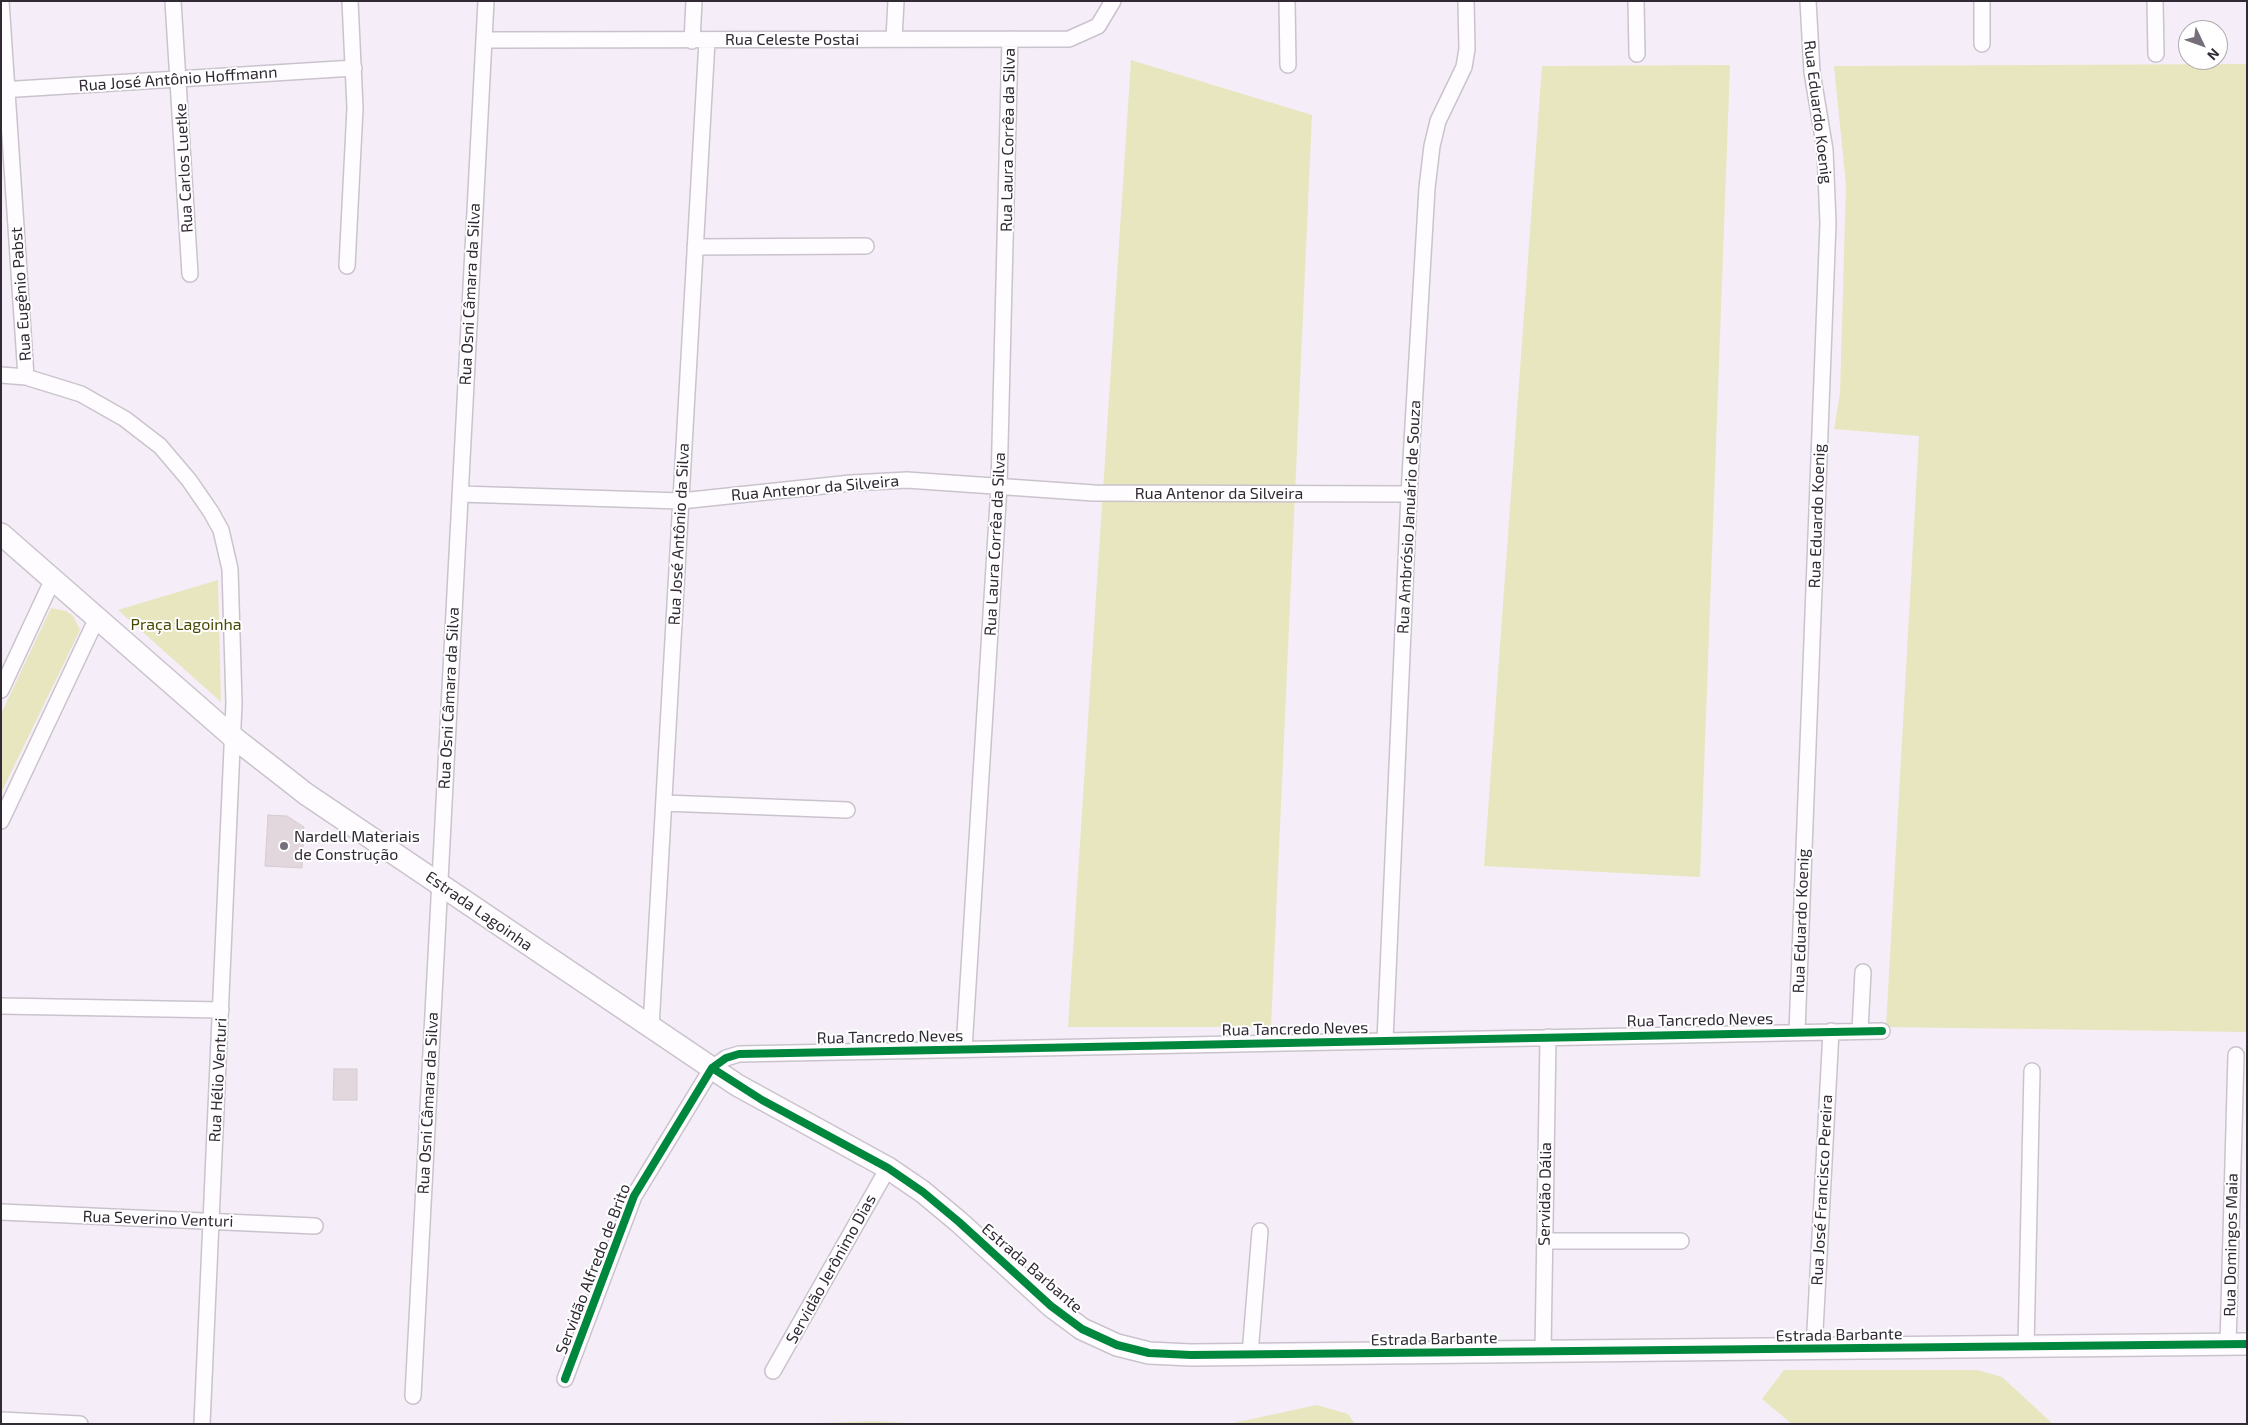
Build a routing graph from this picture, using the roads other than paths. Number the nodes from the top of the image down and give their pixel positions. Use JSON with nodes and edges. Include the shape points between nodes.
{"nodes":[{"id":1,"x":2,"y":1,"type":"edge"},
{"id":2,"x":174,"y":1,"type":"edge"},
{"id":3,"x":350,"y":1,"type":"edge"},
{"id":4,"x":486,"y":1,"type":"edge"},
{"id":5,"x":694,"y":1,"type":"edge"},
{"id":6,"x":896,"y":1,"type":"edge"},
{"id":7,"x":1113,"y":1,"type":"edge"},
{"id":8,"x":1287,"y":1,"type":"edge"},
{"id":9,"x":1466,"y":1,"type":"edge"},
{"id":10,"x":1636,"y":1,"type":"edge"},
{"id":11,"x":1808,"y":1,"type":"edge"},
{"id":12,"x":1982,"y":1,"type":"edge"},
{"id":13,"x":2155,"y":1,"type":"edge"},
{"id":14,"x":894,"y":39,"type":"junction"},
{"id":15,"x":1010,"y":39,"type":"junction"},
{"id":16,"x":484,"y":40,"type":"junction"},
{"id":17,"x":700,"y":41,"type":"junction"},
{"id":18,"x":1982,"y":44,"type":"dead end"},
{"id":19,"x":1637,"y":54,"type":"dead end"},
{"id":20,"x":2156,"y":54,"type":"dead end"},
{"id":21,"x":1288,"y":65,"type":"dead end"},
{"id":22,"x":354,"y":68,"type":"junction"},
{"id":23,"x":178,"y":79,"type":"junction"},
{"id":24,"x":4,"y":90,"type":"edge"},
{"id":25,"x":866,"y":246,"type":"dead end"},
{"id":26,"x":696,"y":247,"type":"junction"},
{"id":27,"x":347,"y":266,"type":"dead end"},
{"id":28,"x":190,"y":274,"type":"dead end"},
{"id":29,"x":1,"y":375,"type":"edge"},
{"id":30,"x":26,"y":377,"type":"junction"},
{"id":31,"x":999,"y":486,"type":"junction"},
{"id":32,"x":460,"y":494,"type":"junction"},
{"id":33,"x":1409,"y":494,"type":"junction"},
{"id":34,"x":681,"y":501,"type":"junction"},
{"id":35,"x":1,"y":534,"type":"edge"},
{"id":36,"x":53,"y":579,"type":"junction"},
{"id":37,"x":97,"y":618,"type":"junction"},
{"id":38,"x":1,"y":690,"type":"edge"},
{"id":39,"x":233,"y":737,"type":"junction"},
{"id":40,"x":664,"y":803,"type":"junction"},
{"id":41,"x":847,"y":810,"type":"dead end"},
{"id":42,"x":1,"y":822,"type":"edge"},
{"id":43,"x":439,"y":883,"type":"junction"},
{"id":44,"x":1863,"y":972,"type":"dead end"},
{"id":45,"x":1,"y":1006,"type":"edge"},
{"id":46,"x":221,"y":1010,"type":"junction"},
{"id":47,"x":651,"y":1027,"type":"junction"},
{"id":48,"x":1831,"y":1031,"type":"junction"},
{"id":49,"x":1860,"y":1031,"type":"junction"},
{"id":50,"x":1882,"y":1031,"type":"dead end"},
{"id":51,"x":1797,"y":1032,"type":"junction"},
{"id":52,"x":1548,"y":1037,"type":"junction"},
{"id":53,"x":1385,"y":1040,"type":"junction"},
{"id":54,"x":964,"y":1050,"type":"junction"},
{"id":55,"x":2236,"y":1055,"type":"dead end"},
{"id":56,"x":712,"y":1068,"type":"junction"},
{"id":57,"x":2032,"y":1071,"type":"dead end"},
{"id":58,"x":888,"y":1168,"type":"junction"},
{"id":59,"x":1,"y":1212,"type":"edge"},
{"id":60,"x":211,"y":1221,"type":"junction"},
{"id":61,"x":315,"y":1226,"type":"dead end"},
{"id":62,"x":1260,"y":1230,"type":"dead end"},
{"id":63,"x":1545,"y":1241,"type":"junction"},
{"id":64,"x":1681,"y":1241,"type":"dead end"},
{"id":65,"x":2238,"y":1344,"type":"edge"},
{"id":66,"x":2026,"y":1346,"type":"junction"},
{"id":67,"x":1814,"y":1349,"type":"junction"},
{"id":68,"x":1543,"y":1351,"type":"junction"},
{"id":69,"x":1250,"y":1354,"type":"junction"},
{"id":70,"x":773,"y":1371,"type":"dead end"},
{"id":71,"x":565,"y":1379,"type":"dead end"},
{"id":72,"x":413,"y":1396,"type":"dead end"},
{"id":73,"x":1,"y":1420,"type":"edge"},
{"id":74,"x":80,"y":1424,"type":"edge"},
{"id":75,"x":202,"y":1424,"type":"edge"}],
"edges":[{"from":1,"to":24,"type":"street","name":"Rua Eugênio Pabst"},
{"from":2,"to":23,"type":"street","name":"Rua Carlos Luetke"},
{"from":3,"to":22,"type":"street"},
{"from":4,"to":16,"type":"street","name":"Rua Osni Câmara da Silva"},
{"from":5,"to":17,"type":"street","name":"Rua José Antônio da Silva"},
{"from":6,"to":14,"type":"street"},
{"from":7,"to":15,"type":"street","name":"Rua Celeste Postai","via":[[1098,26],[1069,39]]},
{"from":8,"to":21,"type":"street"},
{"from":9,"to":33,"type":"street","name":"Rua Ambrósio Januário de Souza","via":[[1464,67],[1438,121],[1427,188]]},
{"from":10,"to":19,"type":"street"},
{"from":11,"to":51,"type":"street","name":"Rua Eduardo Koenig","via":[[1812,72],[1825,150],[1828,223]]},
{"from":12,"to":18,"type":"street"},
{"from":13,"to":20,"type":"street"},
{"from":14,"to":15,"type":"street","name":"Rua Celeste Postai"},
{"from":14,"to":17,"type":"street","name":"Rua Celeste Postai"},
{"from":15,"to":31,"type":"street","name":"Rua Laura Corrêa da Silva"},
{"from":16,"to":17,"type":"street","name":"Rua Celeste Postai"},
{"from":16,"to":32,"type":"street","name":"Rua Osni Câmara da Silva"},
{"from":17,"to":26,"type":"street","name":"Rua José Antônio da Silva"},
{"from":22,"to":23,"type":"street","name":"Rua José Antônio Hoffmann"},
{"from":22,"to":27,"type":"street","via":[[355,144]]},
{"from":23,"to":24,"type":"street","name":"Rua José Antônio Hoffmann"},
{"from":23,"to":28,"type":"street","name":"Rua Carlos Luetke"},
{"from":24,"to":30,"type":"street","name":"Rua Eugênio Pabst"},
{"from":25,"to":26,"type":"street"},
{"from":26,"to":34,"type":"street","name":"Rua José Antônio da Silva"},
{"from":29,"to":30,"type":"street"},
{"from":30,"to":39,"type":"street","via":[[81,394],[125,419],[160,446],[211,512],[221,530],[230,569],[235,676]]},
{"from":31,"to":33,"type":"street","name":"Rua Antenor da Silveira","via":[[1094,493]]},
{"from":31,"to":34,"type":"street","name":"Rua Antenor da Silveira","via":[[878,481]]},
{"from":31,"to":54,"type":"street","name":"Rua Laura Corrêa da Silva"},
{"from":32,"to":34,"type":"street","name":"Rua Antenor da Silveira"},
{"from":32,"to":43,"type":"street","name":"Rua Osni Câmara da Silva"},
{"from":33,"to":53,"type":"street","name":"Rua Ambrósio Januário de Souza"},
{"from":34,"to":40,"type":"street","name":"Rua José Antônio da Silva"},
{"from":35,"to":36,"type":"main road","name":"Estrada Lagoinha"},
{"from":36,"to":37,"type":"main road","name":"Estrada Lagoinha"},
{"from":36,"to":38,"type":"street"},
{"from":37,"to":39,"type":"main road","name":"Estrada Lagoinha"},
{"from":37,"to":42,"type":"street"},
{"from":39,"to":43,"type":"main road","name":"Estrada Lagoinha","via":[[306,794]]},
{"from":39,"to":46,"type":"street","name":"Rua Hélio Venturi"},
{"from":40,"to":41,"type":"street"},
{"from":40,"to":47,"type":"street","name":"Rua José Antônio da Silva"},
{"from":43,"to":47,"type":"main road","name":"Estrada Lagoinha"},
{"from":43,"to":72,"type":"street","name":"Rua Osni Câmara da Silva"},
{"from":44,"to":49,"type":"street"},
{"from":45,"to":46,"type":"street"},
{"from":46,"to":60,"type":"street","name":"Rua Hélio Venturi"},
{"from":47,"to":56,"type":"main road","name":"Estrada Lagoinha"},
{"from":48,"to":49,"type":"street","name":"Rua Tancredo Neves"},
{"from":48,"to":51,"type":"street","name":"Rua Tancredo Neves"},
{"from":48,"to":67,"type":"street","name":"Rua José Francisco Pereira"},
{"from":49,"to":50,"type":"street","name":"Rua Tancredo Neves"},
{"from":51,"to":52,"type":"street","name":"Rua Tancredo Neves"},
{"from":52,"to":53,"type":"street","name":"Rua Tancredo Neves"},
{"from":52,"to":63,"type":"street","name":"Servidão Dália"},
{"from":53,"to":54,"type":"street","name":"Rua Tancredo Neves"},
{"from":54,"to":56,"type":"street","name":"Rua Tancredo Neves","via":[[739,1054]]},
{"from":55,"to":65,"type":"street","name":"Rua Domingos Maia"},
{"from":56,"to":58,"type":"main road","name":"Estrada Barbante","via":[[762,1100]]},
{"from":56,"to":71,"type":"street","name":"Servidão Alfredo de Brito","via":[[634,1196]]},
{"from":57,"to":66,"type":"street"},
{"from":58,"to":69,"type":"main road","name":"Estrada Barbante","via":[[923,1192],[1051,1306],[1082,1329],[1117,1345],[1149,1353]]},
{"from":58,"to":70,"type":"street","name":"Servidão Jerônimo Dias"},
{"from":59,"to":60,"type":"street","name":"Rua Severino Venturi"},
{"from":60,"to":61,"type":"street","name":"Rua Severino Venturi"},
{"from":60,"to":75,"type":"street","name":"Rua Hélio Venturi"},
{"from":62,"to":69,"type":"street"},
{"from":63,"to":64,"type":"street"},
{"from":63,"to":68,"type":"street","name":"Servidão Dália"},
{"from":65,"to":66,"type":"main road","name":"Estrada Barbante"},
{"from":66,"to":67,"type":"main road","name":"Estrada Barbante"},
{"from":67,"to":68,"type":"main road","name":"Estrada Barbante"},
{"from":68,"to":69,"type":"main road","name":"Estrada Barbante"},
{"from":73,"to":74,"type":"street"}]}
